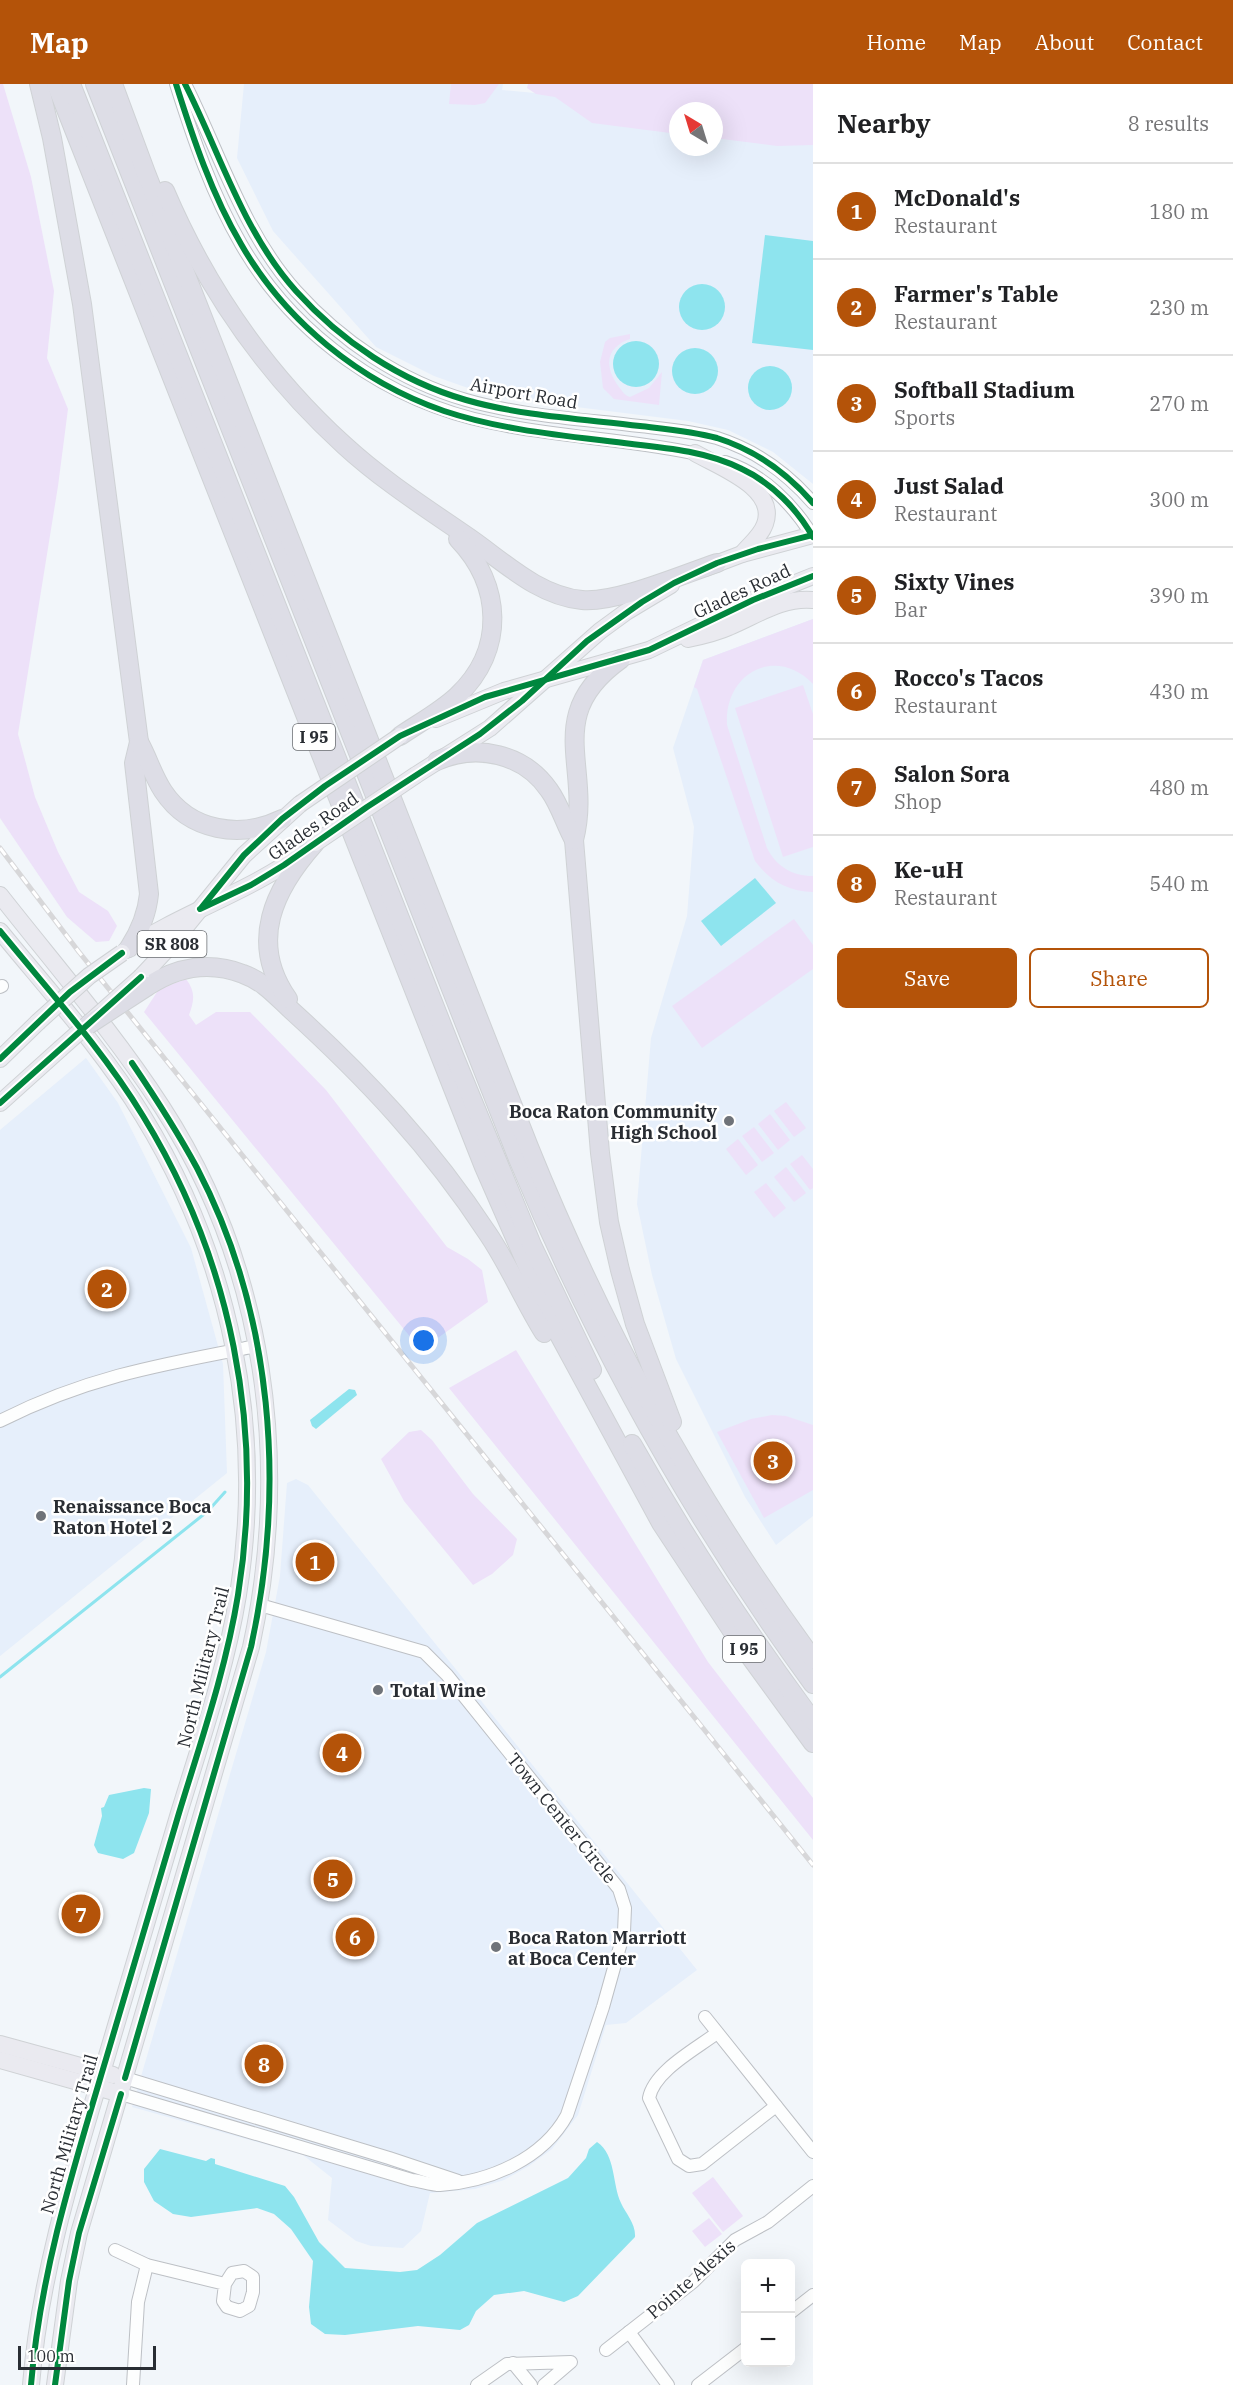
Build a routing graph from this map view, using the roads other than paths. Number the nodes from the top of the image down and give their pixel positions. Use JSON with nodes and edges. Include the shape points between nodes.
{"nodes":[{"id":1,"x":39,"y":84,"type":"edge"},
{"id":2,"x":56,"y":84,"type":"edge"},
{"id":3,"x":71,"y":84,"type":"edge"},
{"id":4,"x":95,"y":84,"type":"edge"},
{"id":5,"x":113,"y":84,"type":"edge"},
{"id":6,"x":176,"y":84,"type":"edge"},
{"id":7,"x":184,"y":84,"type":"edge"},
{"id":8,"x":125,"y":115,"type":"junction"},
{"id":9,"x":694,"y":453,"type":"junction"},
{"id":10,"x":813,"y":503,"type":"edge"},
{"id":11,"x":435,"y":515,"type":"junction"},
{"id":12,"x":813,"y":536,"type":"edge"},
{"id":13,"x":742,"y":554,"type":"junction"},
{"id":14,"x":717,"y":563,"type":"junction"},
{"id":15,"x":813,"y":576,"type":"edge"},
{"id":16,"x":813,"y":600,"type":"edge"},
{"id":17,"x":664,"y":644,"type":"junction"},
{"id":18,"x":621,"y":659,"type":"junction"},
{"id":19,"x":548,"y":678,"type":"junction"},
{"id":20,"x":400,"y":736,"type":"junction"},
{"id":21,"x":139,"y":742,"type":"junction"},
{"id":22,"x":437,"y":761,"type":"junction"},
{"id":23,"x":282,"y":819,"type":"junction"},
{"id":24,"x":574,"y":840,"type":"junction"},
{"id":25,"x":315,"y":843,"type":"junction"},
{"id":26,"x":0,"y":895,"type":"edge"},
{"id":27,"x":200,"y":909,"type":"junction"},
{"id":28,"x":0,"y":931,"type":"edge"},
{"id":29,"x":125,"y":950,"type":"junction"},
{"id":30,"x":145,"y":981,"type":"junction"},
{"id":31,"x":308,"y":1024,"type":"junction"},
{"id":32,"x":88,"y":1025,"type":"joint"},
{"id":33,"x":0,"y":1059,"type":"edge"},
{"id":34,"x":0,"y":1103,"type":"edge"},
{"id":35,"x":256,"y":1346,"type":"junction"},
{"id":36,"x":235,"y":1350,"type":"junction"},
{"id":37,"x":586,"y":1383,"type":"junction"},
{"id":38,"x":0,"y":1421,"type":"edge"},
{"id":39,"x":695,"y":1481,"type":"junction"},
{"id":40,"x":260,"y":1605,"type":"junction"},
{"id":41,"x":813,"y":1659,"type":"edge"},
{"id":42,"x":813,"y":1684,"type":"edge"},
{"id":43,"x":813,"y":1721,"type":"edge"},
{"id":44,"x":813,"y":1743,"type":"edge"},
{"id":45,"x":200,"y":1745,"type":"junction"},
{"id":46,"x":190,"y":1775,"type":"junction"},
{"id":47,"x":211,"y":1785,"type":"junction"},
{"id":48,"x":198,"y":1827,"type":"junction"},
{"id":49,"x":705,"y":2017,"type":"dead end"},
{"id":50,"x":717,"y":2032,"type":"junction"},
{"id":51,"x":0,"y":2044,"type":"edge"},
{"id":52,"x":0,"y":2060,"type":"edge"},
{"id":53,"x":100,"y":2080,"type":"junction"},
{"id":54,"x":123,"y":2086,"type":"junction"},
{"id":55,"x":776,"y":2106,"type":"junction"},
{"id":56,"x":813,"y":2152,"type":"edge"},
{"id":57,"x":813,"y":2186,"type":"edge"},
{"id":58,"x":115,"y":2250,"type":"dead end"},
{"id":59,"x":147,"y":2265,"type":"junction"},
{"id":60,"x":225,"y":2284,"type":"dead end"},
{"id":61,"x":813,"y":2295,"type":"edge"},
{"id":62,"x":795,"y":2309,"type":"edge"},
{"id":63,"x":629,"y":2332,"type":"junction"},
{"id":64,"x":606,"y":2350,"type":"dead end"},
{"id":65,"x":741,"y":2352,"type":"edge"},
{"id":66,"x":513,"y":2363,"type":"junction"},
{"id":67,"x":31,"y":2385,"type":"edge"},
{"id":68,"x":55,"y":2385,"type":"edge"},
{"id":69,"x":133,"y":2385,"type":"edge"},
{"id":70,"x":477,"y":2385,"type":"edge"},
{"id":71,"x":531,"y":2385,"type":"edge"},
{"id":72,"x":544,"y":2385,"type":"edge"},
{"id":73,"x":668,"y":2385,"type":"edge"},
{"id":74,"x":699,"y":2385,"type":"edge"}],
"edges":[{"from":1,"to":21,"type":"highway","via":[[82,304]]},
{"from":2,"to":37,"type":"highway","number":"I 95","via":[[497,1198],[546,1310]]},
{"from":3,"to":43,"type":"highway","via":[[532,1245],[594,1374],[660,1493],[736,1612]]},
{"from":4,"to":42,"type":"highway","via":[[554,1242],[619,1375],[685,1493]]},
{"from":5,"to":8,"type":"highway","number":"I 95"},
{"from":6,"to":9,"type":"street","name":"Airport Road","via":[[198,148],[248,256],[302,322],[354,365],[413,398],[476,420]]},
{"from":7,"to":10,"type":"street","name":"Airport Road","via":[[248,221],[275,264],[319,315],[372,356],[424,384],[490,406],[716,438],[771,464]]},
{"from":8,"to":11,"type":"highway","via":[[157,170],[204,271],[264,359],[344,446]]},
{"from":8,"to":39,"type":"highway","number":"I 95","via":[[543,1180],[616,1340]]},
{"from":9,"to":12,"type":"street","name":"Airport Road","via":[[731,464],[760,480],[790,506]]},
{"from":9,"to":13,"type":"main road","via":[[747,482],[763,497],[767,510],[765,524]]},
{"from":11,"to":14,"type":"highway","via":[[535,585],[576,599],[613,598]]},
{"from":11,"to":20,"type":"highway","via":[[482,572],[491,600],[490,639],[481,666],[464,689]]},
{"from":12,"to":13,"type":"main road","name":"Glades Road","number":"SR 808"},
{"from":13,"to":14,"type":"main road","name":"Glades Road","number":"SR 808"},
{"from":14,"to":19,"type":"main road","name":"Glades Road","number":"SR 808","via":[[626,612],[587,641]]},
{"from":15,"to":17,"type":"main road","name":"Glades Road","number":"SR 808","via":[[753,600]]},
{"from":16,"to":17,"type":"main road","via":[[776,606],[714,633]]},
{"from":17,"to":18,"type":"main road","name":"Glades Road","number":"SR 808"},
{"from":18,"to":19,"type":"main road","name":"Glades Road","number":"SR 808"},
{"from":18,"to":24,"type":"highway","via":[[595,680],[576,718],[573,743],[579,819]]},
{"from":19,"to":20,"type":"main road","name":"Glades Road","number":"SR 808","via":[[485,697]]},
{"from":19,"to":22,"type":"main road","name":"Glades Road","number":"SR 808","via":[[490,728]]},
{"from":20,"to":23,"type":"main road","name":"Glades Road","number":"SR 808","bridge":true},
{"from":21,"to":23,"type":"highway","via":[[165,795],[196,820],[242,831]]},
{"from":21,"to":29,"type":"highway","via":[[134,763],[149,894],[143,921]]},
{"from":22,"to":24,"type":"highway","via":[[473,752],[499,755],[518,763],[549,789]]},
{"from":22,"to":25,"type":"main road","name":"Glades Road","number":"SR 808","bridge":true},
{"from":23,"to":27,"type":"main road","name":"Glades Road","number":"SR 808","via":[[244,855]]},
{"from":24,"to":39,"type":"highway","via":[[600,1154],[611,1230],[640,1337]]},
{"from":25,"to":27,"type":"main road","name":"Glades Road","number":"SR 808","via":[[284,866]]},
{"from":25,"to":31,"type":"highway","via":[[279,892],[268,937],[277,981]]},
{"from":26,"to":35,"type":"main road","name":"North Military Trail","via":[[163,1108],[218,1215],[240,1273]]},
{"from":27,"to":29,"type":"main road","name":"Glades Road","number":"SR 808"},
{"from":27,"to":30,"type":"main road","name":"Glades Road","number":"SR 808"},
{"from":28,"to":36,"type":"main road","name":"North Military Trail","via":[[116,1075],[144,1117],[196,1223],[218,1280]]},
{"from":29,"to":33,"type":"main road","name":"Glades Road","number":"SR 808","bridge":true,"via":[[89,976]]},
{"from":30,"to":31,"type":"highway","via":[[185,968],[229,969],[266,986]]},
{"from":30,"to":32,"type":"highway","bridge":true},
{"from":31,"to":37,"type":"highway","via":[[382,1097],[428,1150],[489,1235],[548,1337]]},
{"from":32,"to":34,"type":"main road","bridge":true},
{"from":35,"to":36,"type":"street"},
{"from":35,"to":40,"type":"main road","name":"North Military Trail","via":[[270,1462],[268,1545]]},
{"from":36,"to":38,"type":"street","via":[[106,1377],[44,1399]]},
{"from":36,"to":45,"type":"main road","name":"North Military Trail","via":[[247,1446],[244,1547],[231,1631]]},
{"from":37,"to":44,"type":"highway","number":"I 95","via":[[661,1523],[745,1650]]},
{"from":39,"to":41,"type":"highway","number":"I 95"},
{"from":40,"to":47,"type":"main road","name":"North Military Trail","via":[[246,1668]]},
{"from":40,"to":54,"type":"street","name":"Town Center Circle","via":[[424,1652],[447,1675],[622,1895],[624,1932],[603,2007],[564,2122],[550,2139],[522,2161],[490,2175],[438,2185],[412,2180]]},
{"from":45,"to":46,"type":"main road","name":"North Military Trail"},
{"from":45,"to":47,"type":"main road"},
{"from":46,"to":48,"type":"main road"},
{"from":46,"to":53,"type":"main road","name":"North Military Trail"},
{"from":47,"to":48,"type":"main road","name":"North Military Trail"},
{"from":48,"to":54,"type":"main road","name":"North Military Trail"},
{"from":49,"to":50,"type":"street"},
{"from":50,"to":55,"type":"street"},
{"from":50,"to":55,"type":"street","via":[[661,2075],[650,2091],[649,2098],[678,2159],[689,2166],[702,2164]]},
{"from":51,"to":53,"type":"main road"},
{"from":52,"to":53,"type":"main road"},
{"from":53,"to":54,"type":"main road"},
{"from":53,"to":67,"type":"main road","name":"North Military Trail","via":[[56,2233],[39,2313]]},
{"from":54,"to":68,"type":"main road","name":"North Military Trail","via":[[78,2233]]},
{"from":55,"to":56,"type":"street"},
{"from":57,"to":63,"type":"street","name":"Pointe Alexis","via":[[768,2222],[735,2240],[693,2282]]},
{"from":58,"to":59,"type":"street"},
{"from":59,"to":60,"type":"street"},
{"from":59,"to":69,"type":"street","via":[[138,2302]]},
{"from":61,"to":62,"type":"street"},
{"from":63,"to":64,"type":"street","name":"Pointe Alexis"},
{"from":63,"to":73,"type":"street"},
{"from":65,"to":74,"type":"street"},
{"from":66,"to":70,"type":"street"},
{"from":66,"to":71,"type":"street"},
{"from":66,"to":72,"type":"street","via":[[571,2362]]}]}
